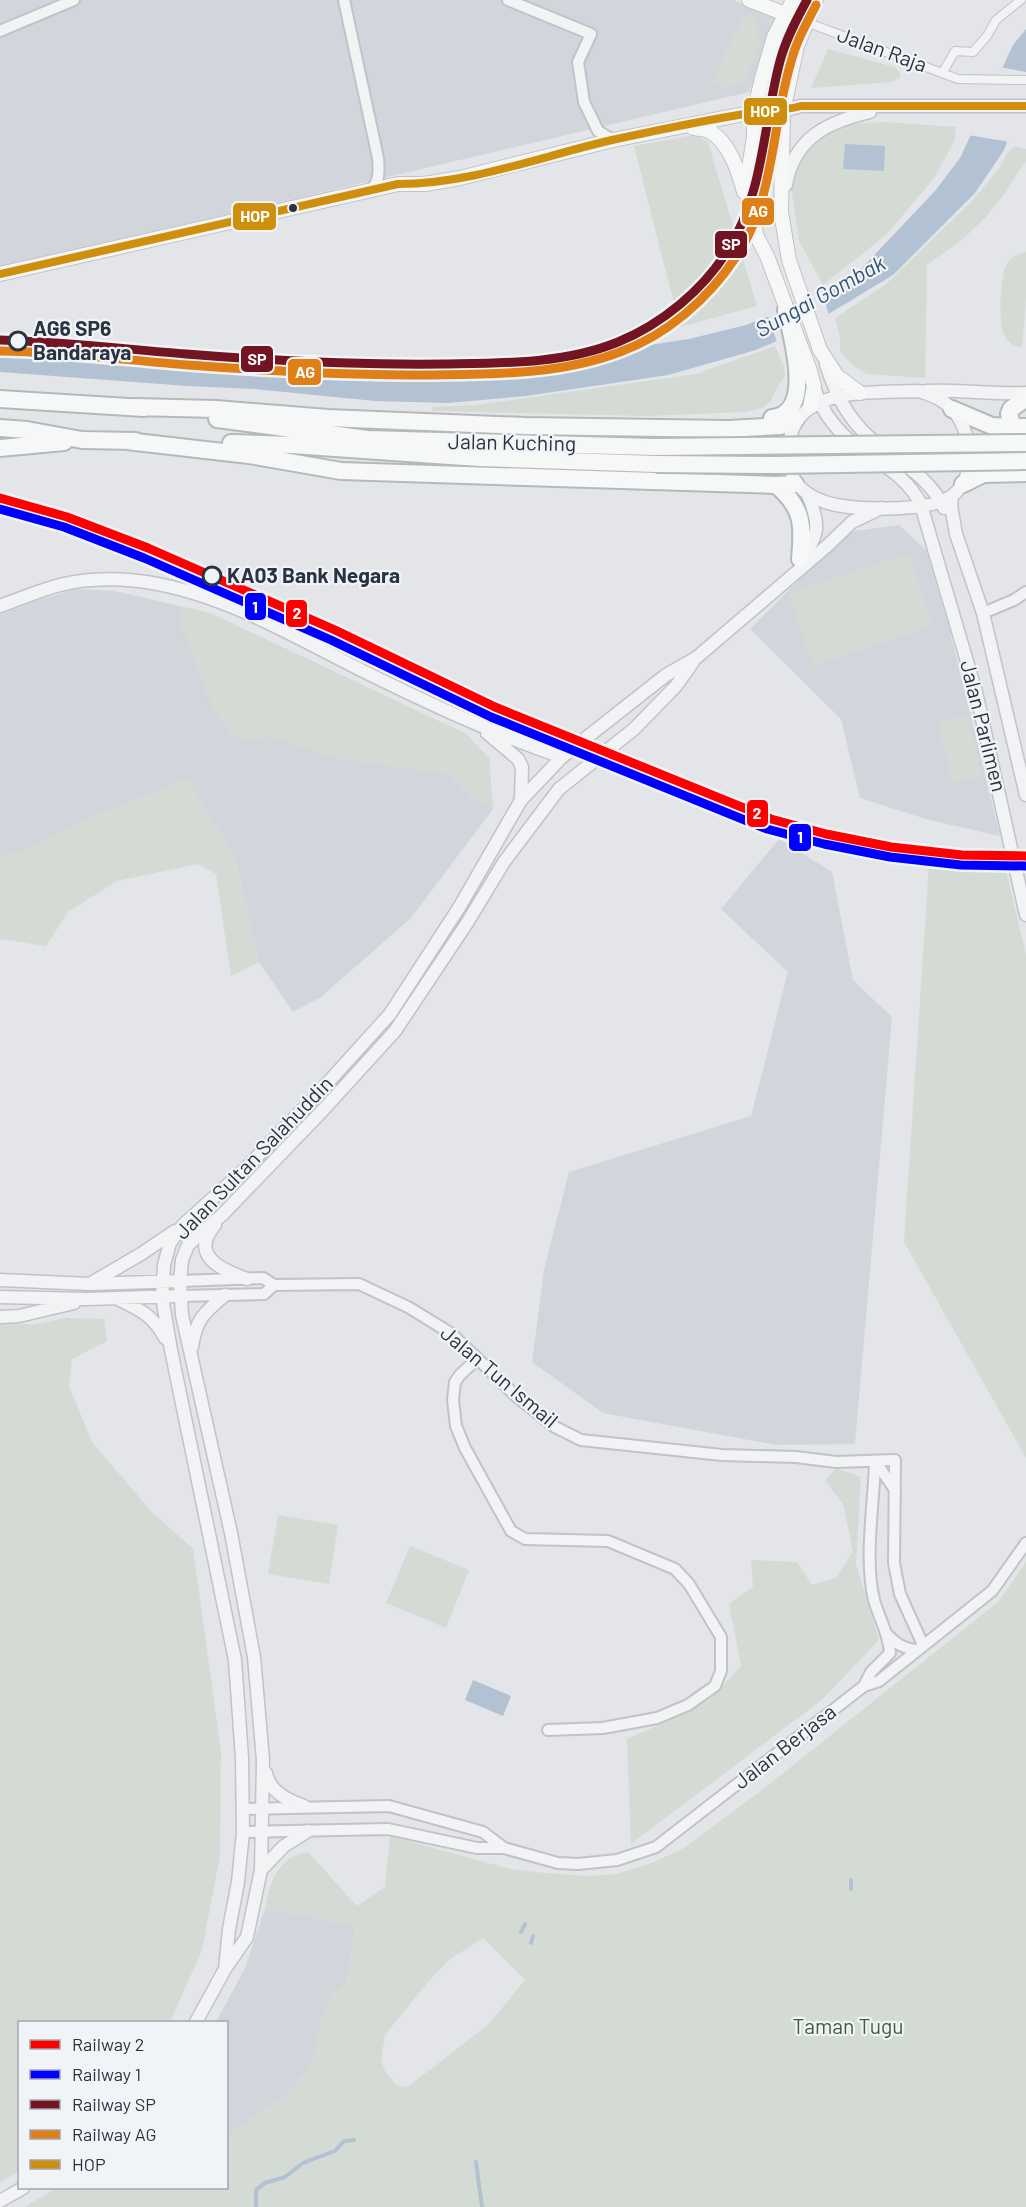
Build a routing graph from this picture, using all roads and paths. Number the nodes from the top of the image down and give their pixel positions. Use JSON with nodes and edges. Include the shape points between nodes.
{"nodes":[{"id":1,"x":74,"y":0,"type":"edge"},
{"id":2,"x":344,"y":0,"type":"edge"},
{"id":3,"x":508,"y":0,"type":"edge"},
{"id":4,"x":749,"y":0,"type":"edge"},
{"id":5,"x":793,"y":0,"type":"edge"},
{"id":6,"x":816,"y":0,"type":"edge"},
{"id":7,"x":1021,"y":0,"type":"edge"},
{"id":8,"x":785,"y":15,"type":"junction"},
{"id":9,"x":806,"y":22,"type":"junction"},
{"id":10,"x":0,"y":31,"type":"edge"},
{"id":11,"x":943,"y":72,"type":"junction"},
{"id":12,"x":1026,"y":80,"type":"edge"},
{"id":13,"x":1020,"y":106,"type":"edge"},
{"id":14,"x":888,"y":107,"type":"junction"},
{"id":15,"x":783,"y":111,"type":"junction"},
{"id":16,"x":754,"y":112,"type":"junction"},
{"id":17,"x":1026,"y":115,"type":"edge"},
{"id":18,"x":683,"y":127,"type":"junction"},
{"id":19,"x":613,"y":140,"type":"junction"},
{"id":20,"x":378,"y":158,"type":"junction"},
{"id":21,"x":398,"y":184,"type":"junction"},
{"id":22,"x":370,"y":190,"type":"junction"},
{"id":23,"x":781,"y":212,"type":"junction"},
{"id":24,"x":756,"y":234,"type":"junction"},
{"id":25,"x":0,"y":274,"type":"edge"},
{"id":26,"x":786,"y":310,"type":"joint"},
{"id":27,"x":820,"y":350,"type":"junction"},
{"id":28,"x":800,"y":357,"type":"junction"},
{"id":29,"x":919,"y":391,"type":"junction"},
{"id":30,"x":860,"y":393,"type":"junction"},
{"id":31,"x":1026,"y":393,"type":"edge"},
{"id":32,"x":1026,"y":398,"type":"edge"},
{"id":33,"x":0,"y":399,"type":"edge"},
{"id":34,"x":839,"y":400,"type":"junction"},
{"id":35,"x":134,"y":407,"type":"junction"},
{"id":36,"x":817,"y":407,"type":"junction"},
{"id":37,"x":952,"y":410,"type":"junction"},
{"id":38,"x":795,"y":420,"type":"junction"},
{"id":39,"x":675,"y":427,"type":"junction"},
{"id":40,"x":1019,"y":427,"type":"edge"},
{"id":41,"x":0,"y":428,"type":"edge"},
{"id":42,"x":729,"y":429,"type":"junction"},
{"id":43,"x":82,"y":440,"type":"junction"},
{"id":44,"x":127,"y":441,"type":"junction"},
{"id":45,"x":1026,"y":443,"type":"edge"},
{"id":46,"x":0,"y":448,"type":"edge"},
{"id":47,"x":656,"y":455,"type":"junction"},
{"id":48,"x":1026,"y":461,"type":"edge"},
{"id":49,"x":1026,"y":473,"type":"edge"},
{"id":50,"x":723,"y":482,"type":"junction"},
{"id":51,"x":776,"y":485,"type":"junction"},
{"id":52,"x":801,"y":489,"type":"junction"},
{"id":53,"x":948,"y":494,"type":"junction"},
{"id":54,"x":919,"y":501,"type":"junction"},
{"id":55,"x":905,"y":507,"type":"junction"},
{"id":56,"x":881,"y":508,"type":"junction"},
{"id":57,"x":930,"y":540,"type":"junction"},
{"id":58,"x":800,"y":559,"type":"junction"},
{"id":59,"x":783,"y":582,"type":"junction"},
{"id":60,"x":1026,"y":592,"type":"edge"},
{"id":61,"x":0,"y":606,"type":"edge"},
{"id":62,"x":983,"y":613,"type":"junction"},
{"id":63,"x":696,"y":658,"type":"junction"},
{"id":64,"x":477,"y":724,"type":"junction"},
{"id":65,"x":562,"y":757,"type":"junction"},
{"id":66,"x":1026,"y":795,"type":"edge"},
{"id":67,"x":521,"y":801,"type":"junction"},
{"id":68,"x":1026,"y":915,"type":"edge"},
{"id":69,"x":223,"y":1214,"type":"junction"},
{"id":70,"x":183,"y":1225,"type":"junction"},
{"id":71,"x":247,"y":1278,"type":"junction"},
{"id":72,"x":0,"y":1280,"type":"edge"},
{"id":73,"x":162,"y":1281,"type":"junction"},
{"id":74,"x":180,"y":1281,"type":"junction"},
{"id":75,"x":90,"y":1284,"type":"junction"},
{"id":76,"x":274,"y":1285,"type":"junction"},
{"id":77,"x":225,"y":1295,"type":"junction"},
{"id":78,"x":180,"y":1296,"type":"junction"},
{"id":79,"x":0,"y":1297,"type":"edge"},
{"id":80,"x":162,"y":1297,"type":"junction"},
{"id":81,"x":117,"y":1298,"type":"junction"},
{"id":82,"x":87,"y":1299,"type":"junction"},
{"id":83,"x":0,"y":1317,"type":"edge"},
{"id":84,"x":171,"y":1350,"type":"junction"},
{"id":85,"x":190,"y":1357,"type":"junction"},
{"id":86,"x":477,"y":1359,"type":"junction"},
{"id":87,"x":875,"y":1461,"type":"junction"},
{"id":88,"x":895,"y":1490,"type":"junction"},
{"id":89,"x":1026,"y":1543,"type":"edge"},
{"id":90,"x":887,"y":1633,"type":"junction"},
{"id":91,"x":919,"y":1648,"type":"junction"},
{"id":92,"x":864,"y":1686,"type":"junction"},
{"id":93,"x":548,"y":1730,"type":"dead end"},
{"id":94,"x":263,"y":1760,"type":"junction"},
{"id":95,"x":304,"y":1806,"type":"junction"},
{"id":96,"x":263,"y":1808,"type":"junction"},
{"id":97,"x":243,"y":1809,"type":"junction"},
{"id":98,"x":308,"y":1831,"type":"junction"},
{"id":99,"x":243,"y":1832,"type":"junction"},
{"id":100,"x":263,"y":1832,"type":"junction"},
{"id":101,"x":504,"y":1848,"type":"junction"},
{"id":102,"x":261,"y":1870,"type":"junction"},
{"id":103,"x":225,"y":1969,"type":"junction"},
{"id":104,"x":197,"y":2021,"type":"edge"},
{"id":105,"x":20,"y":2189,"type":"edge"},
{"id":106,"x":0,"y":2201,"type":"edge"}],
"edges":[{"from":1,"to":10,"type":"street"},
{"from":2,"to":20,"type":"street"},
{"from":3,"to":19,"type":"street","via":[[591,34],[578,62],[584,102],[598,131]]},
{"from":4,"to":8,"type":"main road"},
{"from":5,"to":8,"type":"main road"},
{"from":6,"to":9,"type":"main road"},
{"from":7,"to":11,"type":"street","via":[[996,20],[973,52],[955,51]]},
{"from":8,"to":9,"type":"main road"},
{"from":8,"to":16,"type":"main road","via":[[774,37]]},
{"from":9,"to":11,"type":"street","name":"Jalan Raja"},
{"from":9,"to":15,"type":"main road"},
{"from":11,"to":12,"type":"street","name":"Jalan Raja","via":[[958,79]]},
{"from":13,"to":14,"type":"street"},
{"from":13,"to":17,"type":"street"},
{"from":14,"to":15,"type":"street","via":[[801,106]]},
{"from":14,"to":23,"type":"street","via":[[825,126],[805,143],[788,172]]},
{"from":15,"to":16,"type":"main road"},
{"from":15,"to":23,"type":"main road"},
{"from":16,"to":18,"type":"main road"},
{"from":16,"to":24,"type":"main road","via":[[748,174]]},
{"from":18,"to":19,"type":"main road"},
{"from":18,"to":24,"type":"main road","via":[[714,135],[733,159]]},
{"from":19,"to":21,"type":"main road","via":[[460,178]]},
{"from":20,"to":21,"type":"street"},
{"from":20,"to":22,"type":"street","via":[[378,177]]},
{"from":21,"to":22,"type":"main road"},
{"from":22,"to":25,"type":"main road"},
{"from":23,"to":27,"type":"main road","via":[[789,260]]},
{"from":24,"to":26,"type":"main road"},
{"from":26,"to":28,"type":"highway"},
{"from":27,"to":30,"type":"main road","via":[[837,376]]},
{"from":27,"to":34,"type":"street"},
{"from":28,"to":36,"type":"main road"},
{"from":28,"to":39,"type":"highway","via":[[794,406],[779,418]]},
{"from":29,"to":30,"type":"street"},
{"from":29,"to":31,"type":"street"},
{"from":29,"to":37,"type":"street","via":[[940,399]]},
{"from":30,"to":34,"type":"street"},
{"from":32,"to":40,"type":"highway","via":[[1009,414]]},
{"from":33,"to":35,"type":"highway","name":"Jalan Kuching"},
{"from":34,"to":36,"type":"street"},
{"from":34,"to":53,"type":"street","bridge":true,"via":[[872,439]]},
{"from":35,"to":39,"type":"highway","via":[[477,424]]},
{"from":35,"to":47,"type":"highway","name":"Jalan Kuching","via":[[367,439]]},
{"from":36,"to":38,"type":"street"},
{"from":36,"to":54,"type":"street","name":"Jalan Parlimen","bridge":true,"via":[[849,441],[896,474]]},
{"from":37,"to":40,"type":"highway","via":[[992,426]]},
{"from":37,"to":53,"type":"street","name":"Jalan Parlimen","via":[[964,427],[968,466]]},
{"from":38,"to":42,"type":"highway","via":[[780,426]]},
{"from":38,"to":52,"type":"street","name":"Jalan Sultan Salahuddin","via":[[789,435],[789,470]]},
{"from":39,"to":42,"type":"highway"},
{"from":41,"to":43,"type":"highway","name":"Jalan Kuching"},
{"from":42,"to":50,"type":"highway","via":[[742,441],[744,459]]},
{"from":43,"to":44,"type":"highway","name":"Jalan Kuching"},
{"from":43,"to":46,"type":"highway"},
{"from":44,"to":47,"type":"highway","name":"Jalan Kuching","via":[[292,445],[479,458]]},
{"from":44,"to":50,"type":"highway","via":[[249,455],[341,471]]},
{"from":45,"to":47,"type":"highway","name":"Jalan Kuching","bridge":true},
{"from":47,"to":48,"type":"highway","name":"Jalan Kuching","bridge":true,"via":[[777,465]]},
{"from":49,"to":53,"type":"highway","via":[[983,474]]},
{"from":50,"to":51,"type":"highway"},
{"from":51,"to":52,"type":"highway"},
{"from":51,"to":58,"type":"highway","via":[[794,502],[801,519]]},
{"from":52,"to":56,"type":"street","via":[[837,506]]},
{"from":52,"to":58,"type":"street","name":"Jalan Sultan Salahuddin","via":[[815,512],[816,533]]},
{"from":53,"to":54,"type":"street"},
{"from":53,"to":62,"type":"street","name":"Jalan Parlimen","via":[[956,534]]},
{"from":54,"to":55,"type":"street"},
{"from":54,"to":57,"type":"street","name":"Jalan Parlimen"},
{"from":55,"to":56,"type":"street"},
{"from":55,"to":57,"type":"street","name":"Jalan Parlimen"},
{"from":56,"to":59,"type":"street","name":"Jalan Sultan Salahuddin","via":[[852,522]]},
{"from":57,"to":68,"type":"street","name":"Jalan Parlimen","via":[[992,754]]},
{"from":58,"to":59,"type":"street","name":"Jalan Sultan Salahuddin"},
{"from":59,"to":63,"type":"street","name":"Jalan Sultan Salahuddin"},
{"from":60,"to":62,"type":"street"},
{"from":61,"to":64,"type":"street","via":[[75,581],[109,580],[176,587],[265,623]]},
{"from":62,"to":66,"type":"street","name":"Jalan Parlimen"},
{"from":63,"to":65,"type":"street","name":"Jalan Sultan Salahuddin","via":[[666,675]]},
{"from":63,"to":69,"type":"street","name":"Jalan Sultan Salahuddin","via":[[676,686],[634,729],[559,789],[504,862],[395,1031]]},
{"from":64,"to":65,"type":"street"},
{"from":64,"to":67,"type":"street","via":[[518,759],[522,767]]},
{"from":65,"to":67,"type":"street","name":"Jalan Sultan Salahuddin"},
{"from":67,"to":70,"type":"street","name":"Jalan Sultan Salahuddin","via":[[460,906],[390,1014],[244,1170]]},
{"from":69,"to":71,"type":"street","via":[[207,1234],[209,1256],[225,1271]]},
{"from":69,"to":74,"type":"street","name":"Jalan Sultan Salahuddin","via":[[188,1245]]},
{"from":70,"to":73,"type":"street","name":"Jalan Sultan Salahuddin","via":[[170,1243]]},
{"from":70,"to":75,"type":"street"},
{"from":71,"to":74,"type":"street","name":"Jalan Tun Ismail"},
{"from":71,"to":76,"type":"street","name":"Jalan Tun Ismail","via":[[263,1278]]},
{"from":72,"to":75,"type":"street","name":"Jalan Tun Ismail"},
{"from":73,"to":74,"type":"street","name":"Jalan Tun Ismail"},
{"from":73,"to":75,"type":"street","name":"Jalan Tun Ismail"},
{"from":73,"to":80,"type":"street","name":"Jalan Sultan Salahuddin"},
{"from":74,"to":78,"type":"street","name":"Jalan Sultan Salahuddin"},
{"from":76,"to":77,"type":"street","name":"Jalan Tun Ismail","via":[[264,1294]]},
{"from":76,"to":86,"type":"street","name":"Jalan Tun Ismail","via":[[359,1284],[408,1306],[452,1334]]},
{"from":77,"to":78,"type":"street","name":"Jalan Tun Ismail"},
{"from":77,"to":85,"type":"street","via":[[198,1323]]},
{"from":78,"to":80,"type":"street","name":"Jalan Tun Ismail"},
{"from":78,"to":85,"type":"street","name":"Jalan Sultan Salahuddin"},
{"from":79,"to":82,"type":"street","name":"Jalan Tun Ismail"},
{"from":80,"to":81,"type":"street","name":"Jalan Tun Ismail"},
{"from":80,"to":84,"type":"street","name":"Jalan Sultan Salahuddin"},
{"from":81,"to":82,"type":"street","name":"Jalan Tun Ismail"},
{"from":81,"to":84,"type":"street","via":[[150,1316]]},
{"from":82,"to":83,"type":"street","via":[[20,1317]]},
{"from":84,"to":97,"type":"street","name":"Jalan Sultan Salahuddin","via":[[235,1660]]},
{"from":85,"to":94,"type":"street","name":"Jalan Sultan Salahuddin","via":[[231,1533],[254,1657]]},
{"from":86,"to":87,"type":"street","name":"Jalan Tun Ismail","via":[[555,1427],[581,1440],[722,1455]]},
{"from":86,"to":93,"type":"street","via":[[455,1382],[456,1426],[511,1532],[525,1539],[608,1541],[675,1569],[690,1584],[721,1637],[721,1671],[716,1686],[688,1705],[657,1718],[603,1728]]},
{"from":87,"to":88,"type":"street"},
{"from":87,"to":88,"type":"street","name":"Jalan Tun Ismail","via":[[895,1460]]},
{"from":87,"to":90,"type":"street","via":[[871,1567],[874,1599]]},
{"from":88,"to":91,"type":"street","name":"Jalan Tun Ismail","via":[[894,1563]]},
{"from":89,"to":91,"type":"street","name":"Jalan Berjasa","via":[[992,1591]]},
{"from":90,"to":91,"type":"street","via":[[904,1648]]},
{"from":90,"to":92,"type":"street","via":[[889,1657],[871,1672]]},
{"from":91,"to":92,"type":"street","name":"Jalan Berjasa","via":[[879,1681]]},
{"from":92,"to":101,"type":"street","name":"Jalan Berjasa","via":[[656,1847],[617,1860],[578,1864],[540,1860]]},
{"from":94,"to":95,"type":"street","via":[[267,1781],[280,1795]]},
{"from":94,"to":96,"type":"street","name":"Jalan Sultan Salahuddin"},
{"from":95,"to":96,"type":"street","name":"Jalan Berjasa"},
{"from":95,"to":101,"type":"street","name":"Jalan Berjasa","via":[[389,1806],[483,1832]]},
{"from":96,"to":97,"type":"street","name":"Jalan Berjasa"},
{"from":96,"to":100,"type":"street","name":"Jalan Sultan Salahuddin"},
{"from":97,"to":99,"type":"street","name":"Jalan Sultan Salahuddin"},
{"from":98,"to":100,"type":"street","name":"Jalan Berjasa"},
{"from":98,"to":101,"type":"street","name":"Jalan Berjasa","via":[[388,1829],[477,1848]]},
{"from":98,"to":102,"type":"street","via":[[284,1846]]},
{"from":99,"to":100,"type":"street","name":"Jalan Berjasa"},
{"from":99,"to":103,"type":"street","name":"Jalan Sultan Salahuddin"},
{"from":100,"to":102,"type":"street","name":"Jalan Sultan Salahuddin"},
{"from":102,"to":103,"type":"street","name":"Jalan Sultan Salahuddin","via":[[247,1937]]},
{"from":103,"to":104,"type":"street","name":"Jalan Sultan Salahuddin"},
{"from":105,"to":106,"type":"street"}]}
